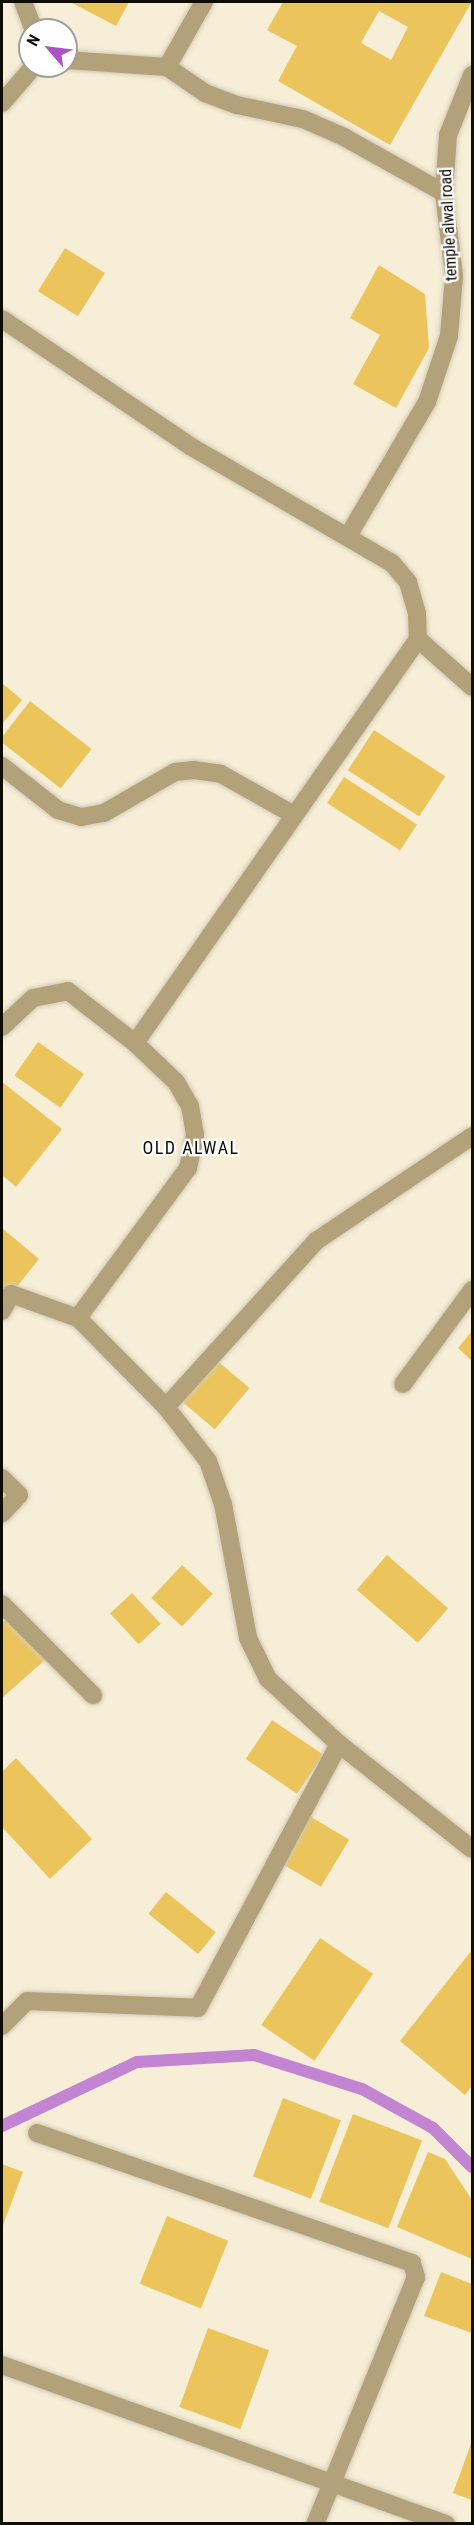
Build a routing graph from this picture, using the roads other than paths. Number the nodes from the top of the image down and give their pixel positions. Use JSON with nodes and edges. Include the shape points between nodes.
{"nodes":[{"id":1,"x":23,"y":2,"type":"edge"},
{"id":2,"x":204,"y":2,"type":"edge"},
{"id":3,"x":29,"y":18,"type":"edge"},
{"id":4,"x":78,"y":61,"type":"edge"},
{"id":5,"x":167,"y":67,"type":"junction"},
{"id":6,"x":472,"y":75,"type":"edge"},
{"id":7,"x":24,"y":78,"type":"edge"},
{"id":8,"x":2,"y":103,"type":"edge"},
{"id":9,"x":444,"y":193,"type":"junction"},
{"id":10,"x":2,"y":319,"type":"edge"},
{"id":11,"x":348,"y":536,"type":"junction"},
{"id":12,"x":418,"y":639,"type":"junction"},
{"id":13,"x":472,"y":687,"type":"edge"},
{"id":14,"x":2,"y":766,"type":"edge"},
{"id":15,"x":294,"y":815,"type":"junction"},
{"id":16,"x":2,"y":1027,"type":"edge"},
{"id":17,"x":135,"y":1043,"type":"junction"},
{"id":18,"x":472,"y":1136,"type":"edge"},
{"id":19,"x":472,"y":1290,"type":"edge"},
{"id":20,"x":2,"y":1311,"type":"edge"},
{"id":21,"x":78,"y":1318,"type":"junction"},
{"id":22,"x":403,"y":1384,"type":"dead end"},
{"id":23,"x":166,"y":1407,"type":"junction"},
{"id":24,"x":2,"y":1478,"type":"edge"},
{"id":25,"x":2,"y":1513,"type":"edge"},
{"id":26,"x":2,"y":1604,"type":"edge"},
{"id":27,"x":93,"y":1695,"type":"dead end"},
{"id":28,"x":339,"y":1743,"type":"junction"},
{"id":29,"x":472,"y":1849,"type":"edge"},
{"id":30,"x":2,"y":2026,"type":"edge"},
{"id":31,"x":37,"y":2133,"type":"dead end"},
{"id":32,"x":2,"y":2366,"type":"edge"},
{"id":33,"x":330,"y":2484,"type":"junction"},
{"id":34,"x":315,"y":2523,"type":"edge"},
{"id":35,"x":446,"y":2523,"type":"edge"}],
"edges":[{"from":1,"to":3,"type":"street"},
{"from":2,"to":5,"type":"street"},
{"from":4,"to":5,"type":"street"},
{"from":5,"to":9,"type":"street","via":[[227,101],[303,119],[344,137]]},
{"from":6,"to":9,"type":"street","name":"temple alwal road","via":[[448,135]]},
{"from":7,"to":8,"type":"street"},
{"from":9,"to":11,"type":"street","name":"temple alwal road","via":[[454,276],[449,336],[427,402]]},
{"from":10,"to":11,"type":"street","via":[[190,446]]},
{"from":11,"to":12,"type":"street","via":[[393,563],[408,582]]},
{"from":12,"to":13,"type":"street"},
{"from":12,"to":15,"type":"street"},
{"from":14,"to":15,"type":"street","via":[[58,810],[81,817],[104,813],[175,772],[194,770],[221,774]]},
{"from":15,"to":17,"type":"street"},
{"from":16,"to":17,"type":"street","via":[[33,998],[68,991]]},
{"from":17,"to":21,"type":"street","via":[[176,1082],[190,1106],[195,1135],[188,1168]]},
{"from":18,"to":23,"type":"street","via":[[316,1241]]},
{"from":19,"to":22,"type":"street"},
{"from":20,"to":21,"type":"street","via":[[11,1294]]},
{"from":21,"to":23,"type":"street"},
{"from":23,"to":28,"type":"street","via":[[208,1461],[223,1504],[248,1638],[263,1669]]},
{"from":24,"to":25,"type":"street","via":[[19,1495]]},
{"from":26,"to":27,"type":"street"},
{"from":28,"to":29,"type":"street"},
{"from":28,"to":30,"type":"street","via":[[198,2008],[27,2001]]},
{"from":31,"to":33,"type":"street","via":[[412,2263],[416,2277]]},
{"from":32,"to":33,"type":"street"},
{"from":33,"to":34,"type":"street"},
{"from":33,"to":35,"type":"street"}]}
